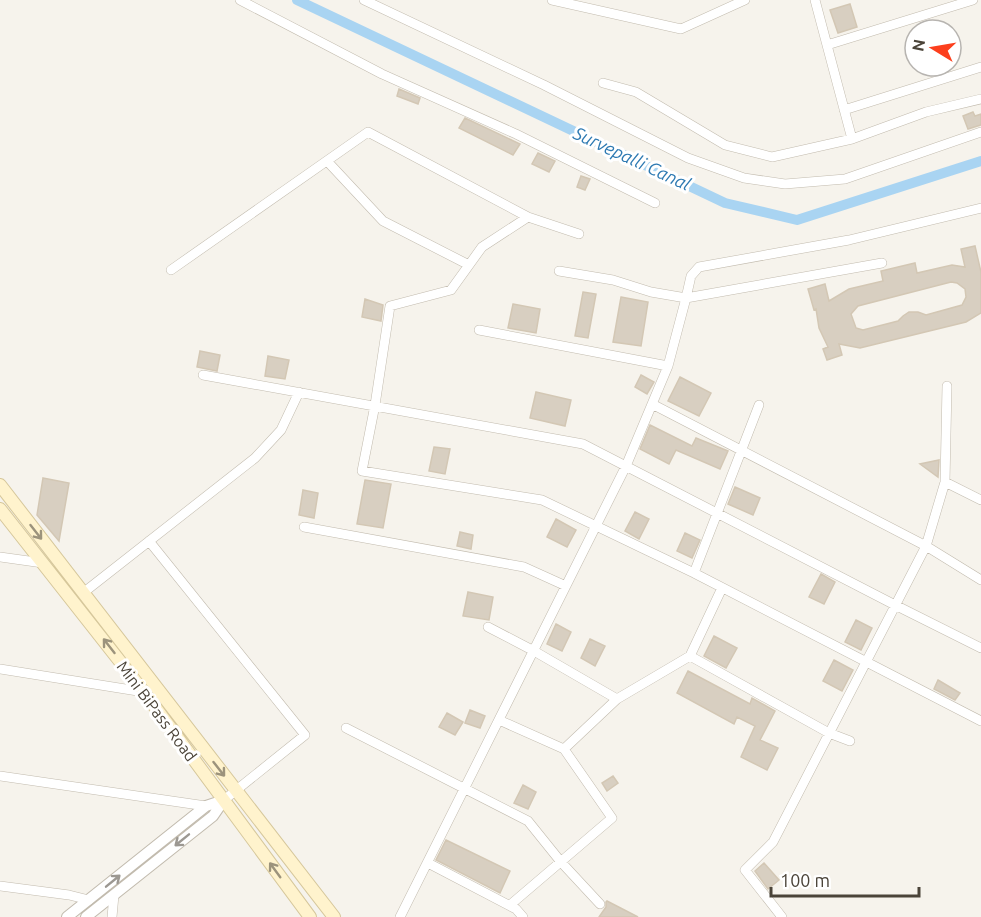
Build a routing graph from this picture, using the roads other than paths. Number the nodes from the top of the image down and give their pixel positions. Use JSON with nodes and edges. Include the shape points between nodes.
{"nodes":[{"id":1,"x":240,"y":0,"type":"edge"},
{"id":2,"x":364,"y":0,"type":"edge"},
{"id":3,"x":552,"y":0,"type":"edge"},
{"id":4,"x":745,"y":0,"type":"edge"},
{"id":5,"x":814,"y":0,"type":"edge"},
{"id":6,"x":973,"y":0,"type":"edge"},
{"id":7,"x":827,"y":45,"type":"junction"},
{"id":8,"x":981,"y":67,"type":"edge"},
{"id":9,"x":603,"y":83,"type":"dead end"},
{"id":10,"x":981,"y":99,"type":"edge"},
{"id":11,"x":844,"y":110,"type":"junction"},
{"id":12,"x":981,"y":132,"type":"edge"},
{"id":13,"x":852,"y":139,"type":"junction"},
{"id":14,"x":327,"y":161,"type":"junction"},
{"id":15,"x":655,"y":203,"type":"dead end"},
{"id":16,"x":981,"y":208,"type":"edge"},
{"id":17,"x":528,"y":217,"type":"junction"},
{"id":18,"x":579,"y":234,"type":"dead end"},
{"id":19,"x":882,"y":263,"type":"dead end"},
{"id":20,"x":469,"y":265,"type":"junction"},
{"id":21,"x":171,"y":270,"type":"dead end"},
{"id":22,"x":559,"y":271,"type":"dead end"},
{"id":23,"x":686,"y":298,"type":"junction"},
{"id":24,"x":479,"y":330,"type":"dead end"},
{"id":25,"x":669,"y":366,"type":"junction"},
{"id":26,"x":202,"y":375,"type":"dead end"},
{"id":27,"x":947,"y":386,"type":"dead end"},
{"id":28,"x":299,"y":392,"type":"junction"},
{"id":29,"x":652,"y":404,"type":"junction"},
{"id":30,"x":375,"y":405,"type":"junction"},
{"id":31,"x":759,"y":405,"type":"dead end"},
{"id":32,"x":741,"y":451,"type":"junction"},
{"id":33,"x":626,"y":466,"type":"junction"},
{"id":34,"x":945,"y":482,"type":"junction"},
{"id":35,"x":0,"y":485,"type":"edge"},
{"id":36,"x":981,"y":500,"type":"edge"},
{"id":37,"x":0,"y":509,"type":"edge"},
{"id":38,"x":717,"y":513,"type":"junction"},
{"id":39,"x":304,"y":527,"type":"dead end"},
{"id":40,"x":596,"y":527,"type":"junction"},
{"id":41,"x":149,"y":541,"type":"junction"},
{"id":42,"x":926,"y":546,"type":"junction"},
{"id":43,"x":0,"y":557,"type":"edge"},
{"id":44,"x":43,"y":563,"type":"junction"},
{"id":45,"x":694,"y":573,"type":"junction"},
{"id":46,"x":981,"y":580,"type":"edge"},
{"id":47,"x":566,"y":586,"type":"junction"},
{"id":48,"x":722,"y":588,"type":"junction"},
{"id":49,"x":83,"y":593,"type":"junction"},
{"id":50,"x":895,"y":605,"type":"junction"},
{"id":51,"x":488,"y":627,"type":"dead end"},
{"id":52,"x":981,"y":648,"type":"edge"},
{"id":53,"x":534,"y":651,"type":"junction"},
{"id":54,"x":690,"y":656,"type":"junction"},
{"id":55,"x":865,"y":662,"type":"junction"},
{"id":56,"x":0,"y":669,"type":"edge"},
{"id":57,"x":144,"y":692,"type":"junction"},
{"id":58,"x":617,"y":699,"type":"junction"},
{"id":59,"x":500,"y":720,"type":"junction"},
{"id":60,"x":981,"y":721,"type":"edge"},
{"id":61,"x":346,"y":728,"type":"dead end"},
{"id":62,"x":829,"y":733,"type":"junction"},
{"id":63,"x":850,"y":741,"type":"dead end"},
{"id":64,"x":564,"y":749,"type":"junction"},
{"id":65,"x":0,"y":776,"type":"edge"},
{"id":66,"x":465,"y":789,"type":"junction"},
{"id":67,"x":237,"y":791,"type":"junction"},
{"id":68,"x":224,"y":800,"type":"junction"},
{"id":69,"x":206,"y":806,"type":"junction"},
{"id":70,"x":561,"y":862,"type":"junction"},
{"id":71,"x":428,"y":863,"type":"junction"},
{"id":72,"x":0,"y":886,"type":"edge"},
{"id":73,"x":114,"y":895,"type":"junction"},
{"id":74,"x":89,"y":900,"type":"junction"},
{"id":75,"x":600,"y":904,"type":"dead end"},
{"id":76,"x":510,"y":905,"type":"junction"},
{"id":77,"x":67,"y":917,"type":"edge"},
{"id":78,"x":86,"y":917,"type":"edge"},
{"id":79,"x":112,"y":917,"type":"edge"},
{"id":80,"x":310,"y":917,"type":"edge"},
{"id":81,"x":334,"y":917,"type":"edge"},
{"id":82,"x":399,"y":917,"type":"edge"},
{"id":83,"x":523,"y":917,"type":"edge"},
{"id":84,"x":783,"y":917,"type":"edge"}],
"edges":[{"from":1,"to":15,"type":"street","via":[[382,74],[516,134]]},
{"from":2,"to":12,"type":"street","via":[[688,158],[744,178],[785,184],[845,179]]},
{"from":3,"to":4,"type":"street","via":[[681,28]]},
{"from":5,"to":7,"type":"street"},
{"from":6,"to":7,"type":"street"},
{"from":7,"to":11,"type":"street"},
{"from":8,"to":11,"type":"street"},
{"from":9,"to":13,"type":"street","via":[[636,92],[725,146],[772,157]]},
{"from":10,"to":13,"type":"street","via":[[926,112]]},
{"from":11,"to":13,"type":"street"},
{"from":14,"to":17,"type":"street","via":[[368,132]]},
{"from":14,"to":20,"type":"street","via":[[382,220]]},
{"from":14,"to":21,"type":"street"},
{"from":16,"to":23,"type":"street","via":[[849,240],[699,267],[690,276]]},
{"from":17,"to":18,"type":"street"},
{"from":17,"to":20,"type":"street","via":[[482,247]]},
{"from":19,"to":23,"type":"street"},
{"from":20,"to":30,"type":"street","via":[[451,290],[390,306]]},
{"from":22,"to":23,"type":"street"},
{"from":23,"to":25,"type":"street"},
{"from":24,"to":25,"type":"street"},
{"from":25,"to":29,"type":"street"},
{"from":26,"to":28,"type":"street"},
{"from":27,"to":34,"type":"street"},
{"from":28,"to":30,"type":"street"},
{"from":28,"to":41,"type":"street","via":[[281,430],[255,458]]},
{"from":29,"to":32,"type":"street"},
{"from":29,"to":33,"type":"street"},
{"from":30,"to":33,"type":"street","via":[[583,444]]},
{"from":30,"to":40,"type":"street","via":[[363,471],[542,500]]},
{"from":31,"to":32,"type":"street"},
{"from":32,"to":38,"type":"street"},
{"from":32,"to":42,"type":"street"},
{"from":33,"to":38,"type":"street"},
{"from":33,"to":40,"type":"street"},
{"from":34,"to":36,"type":"street"},
{"from":34,"to":42,"type":"street"},
{"from":35,"to":49,"type":"main road","one_way":true},
{"from":37,"to":44,"type":"main road","name":"Mini BiPass Road"},
{"from":38,"to":45,"type":"street"},
{"from":38,"to":50,"type":"street"},
{"from":39,"to":47,"type":"street","via":[[524,567]]},
{"from":40,"to":45,"type":"street"},
{"from":40,"to":47,"type":"street"},
{"from":41,"to":49,"type":"street"},
{"from":41,"to":67,"type":"street","via":[[305,735]]},
{"from":42,"to":46,"type":"street"},
{"from":42,"to":50,"type":"street"},
{"from":43,"to":44,"type":"street"},
{"from":57,"to":44,"type":"main road","name":"Mini BiPass Road","one_way":true},
{"from":45,"to":48,"type":"street"},
{"from":47,"to":53,"type":"street"},
{"from":48,"to":54,"type":"street"},
{"from":48,"to":55,"type":"street"},
{"from":49,"to":67,"type":"main road","one_way":true},
{"from":50,"to":52,"type":"street"},
{"from":50,"to":55,"type":"street"},
{"from":51,"to":53,"type":"street"},
{"from":53,"to":58,"type":"street"},
{"from":53,"to":59,"type":"street"},
{"from":54,"to":58,"type":"street"},
{"from":54,"to":62,"type":"street"},
{"from":55,"to":60,"type":"street"},
{"from":55,"to":62,"type":"street"},
{"from":56,"to":57,"type":"street"},
{"from":57,"to":68,"type":"main road","name":"Mini BiPass Road"},
{"from":58,"to":64,"type":"street"},
{"from":59,"to":64,"type":"street"},
{"from":59,"to":66,"type":"street"},
{"from":61,"to":66,"type":"street"},
{"from":62,"to":63,"type":"street"},
{"from":62,"to":84,"type":"street","via":[[773,842],[745,870]]},
{"from":64,"to":70,"type":"street","via":[[612,818]]},
{"from":65,"to":69,"type":"street"},
{"from":66,"to":70,"type":"street","via":[[528,821]]},
{"from":66,"to":71,"type":"street"},
{"from":67,"to":68,"type":"street"},
{"from":67,"to":81,"type":"main road"},
{"from":68,"to":69,"type":"street"},
{"from":68,"to":73,"type":"street","one_way":true,"via":[[213,816]]},
{"from":80,"to":68,"type":"main road","name":"Mini BiPass Road","one_way":true},
{"from":74,"to":69,"type":"street","one_way":true},
{"from":70,"to":75,"type":"street"},
{"from":70,"to":76,"type":"street"},
{"from":71,"to":76,"type":"street"},
{"from":71,"to":82,"type":"street"},
{"from":72,"to":74,"type":"street"},
{"from":73,"to":78,"type":"street"},
{"from":73,"to":79,"type":"street"},
{"from":74,"to":77,"type":"street"},
{"from":76,"to":83,"type":"street"}]}
